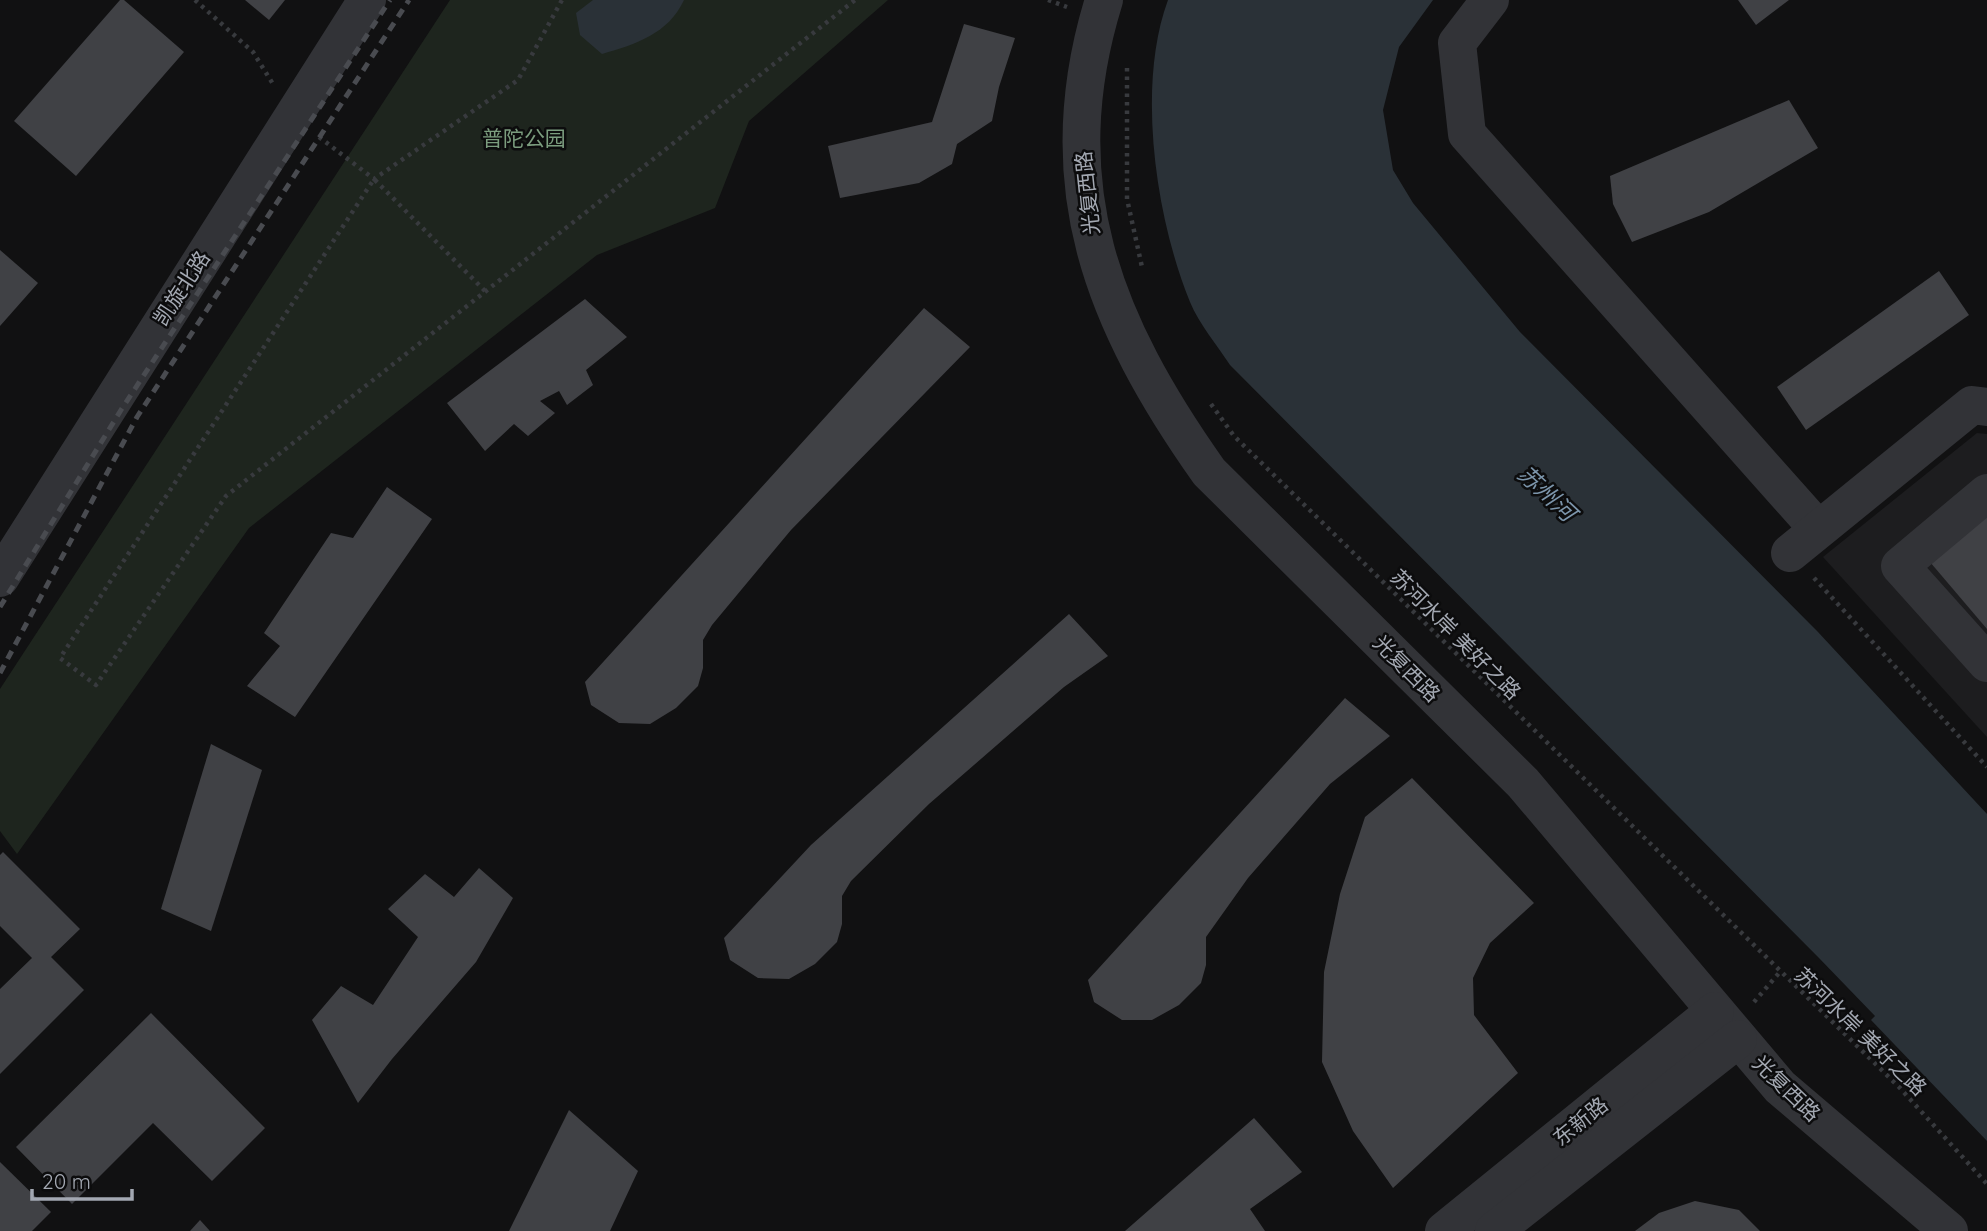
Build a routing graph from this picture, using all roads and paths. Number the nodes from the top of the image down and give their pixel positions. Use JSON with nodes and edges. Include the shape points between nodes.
{"nodes":[{"id":1,"x":195,"y":0,"type":"edge"},
{"id":2,"x":366,"y":0,"type":"edge"},
{"id":3,"x":562,"y":0,"type":"edge"},
{"id":4,"x":855,"y":0,"type":"edge"},
{"id":5,"x":1104,"y":0,"type":"edge"},
{"id":6,"x":1490,"y":0,"type":"edge"},
{"id":7,"x":1127,"y":56,"type":"dead end"},
{"id":8,"x":292,"y":116,"type":"junction"},
{"id":9,"x":374,"y":179,"type":"junction"},
{"id":10,"x":1144,"y":276,"type":"dead end"},
{"id":11,"x":485,"y":291,"type":"junction"},
{"id":12,"x":1203,"y":393,"type":"dead end"},
{"id":13,"x":1987,"y":407,"type":"edge"},
{"id":14,"x":1987,"y":492,"type":"edge"},
{"id":15,"x":0,"y":578,"type":"edge"},
{"id":16,"x":1987,"y":663,"type":"edge"},
{"id":17,"x":1726,"y":1025,"type":"junction"},
{"id":18,"x":1987,"y":1184,"type":"edge"},
{"id":19,"x":1444,"y":1231,"type":"edge"},
{"id":20,"x":1494,"y":1231,"type":"edge"},
{"id":21,"x":1949,"y":1231,"type":"edge"}],
"edges":[{"from":1,"to":8,"type":"path","via":[[253,52]]},
{"from":2,"to":8,"type":"street","name":"凯旋北路"},
{"from":3,"to":9,"type":"path","via":[[518,80]]},
{"from":4,"to":11,"type":"path"},
{"from":5,"to":17,"type":"street","name":"光复西路","via":[[1084,92],[1081,164],[1093,247],[1122,330],[1168,413],[1209,471],[1523,783]]},
{"from":6,"to":13,"type":"street","via":[[1457,43],[1466,134],[1804,541],[1972,405]]},
{"from":7,"to":10,"type":"path","via":[[1127,199]]},
{"from":8,"to":9,"type":"path"},
{"from":8,"to":15,"type":"street","name":"凯旋北路"},
{"from":9,"to":11,"type":"path"},
{"from":9,"to":11,"type":"path","via":[[61,658],[96,685],[226,496]]},
{"from":12,"to":18,"type":"path","name":"苏河水岸 美好之路","via":[[1234,436],[1899,1087]]},
{"from":14,"to":16,"type":"street","via":[[1900,566]]},
{"from":17,"to":19,"type":"street","name":"东新路"},
{"from":17,"to":20,"type":"street","name":"东新路"},
{"from":17,"to":21,"type":"street","name":"光复西路","via":[[1780,1087]]}]}
